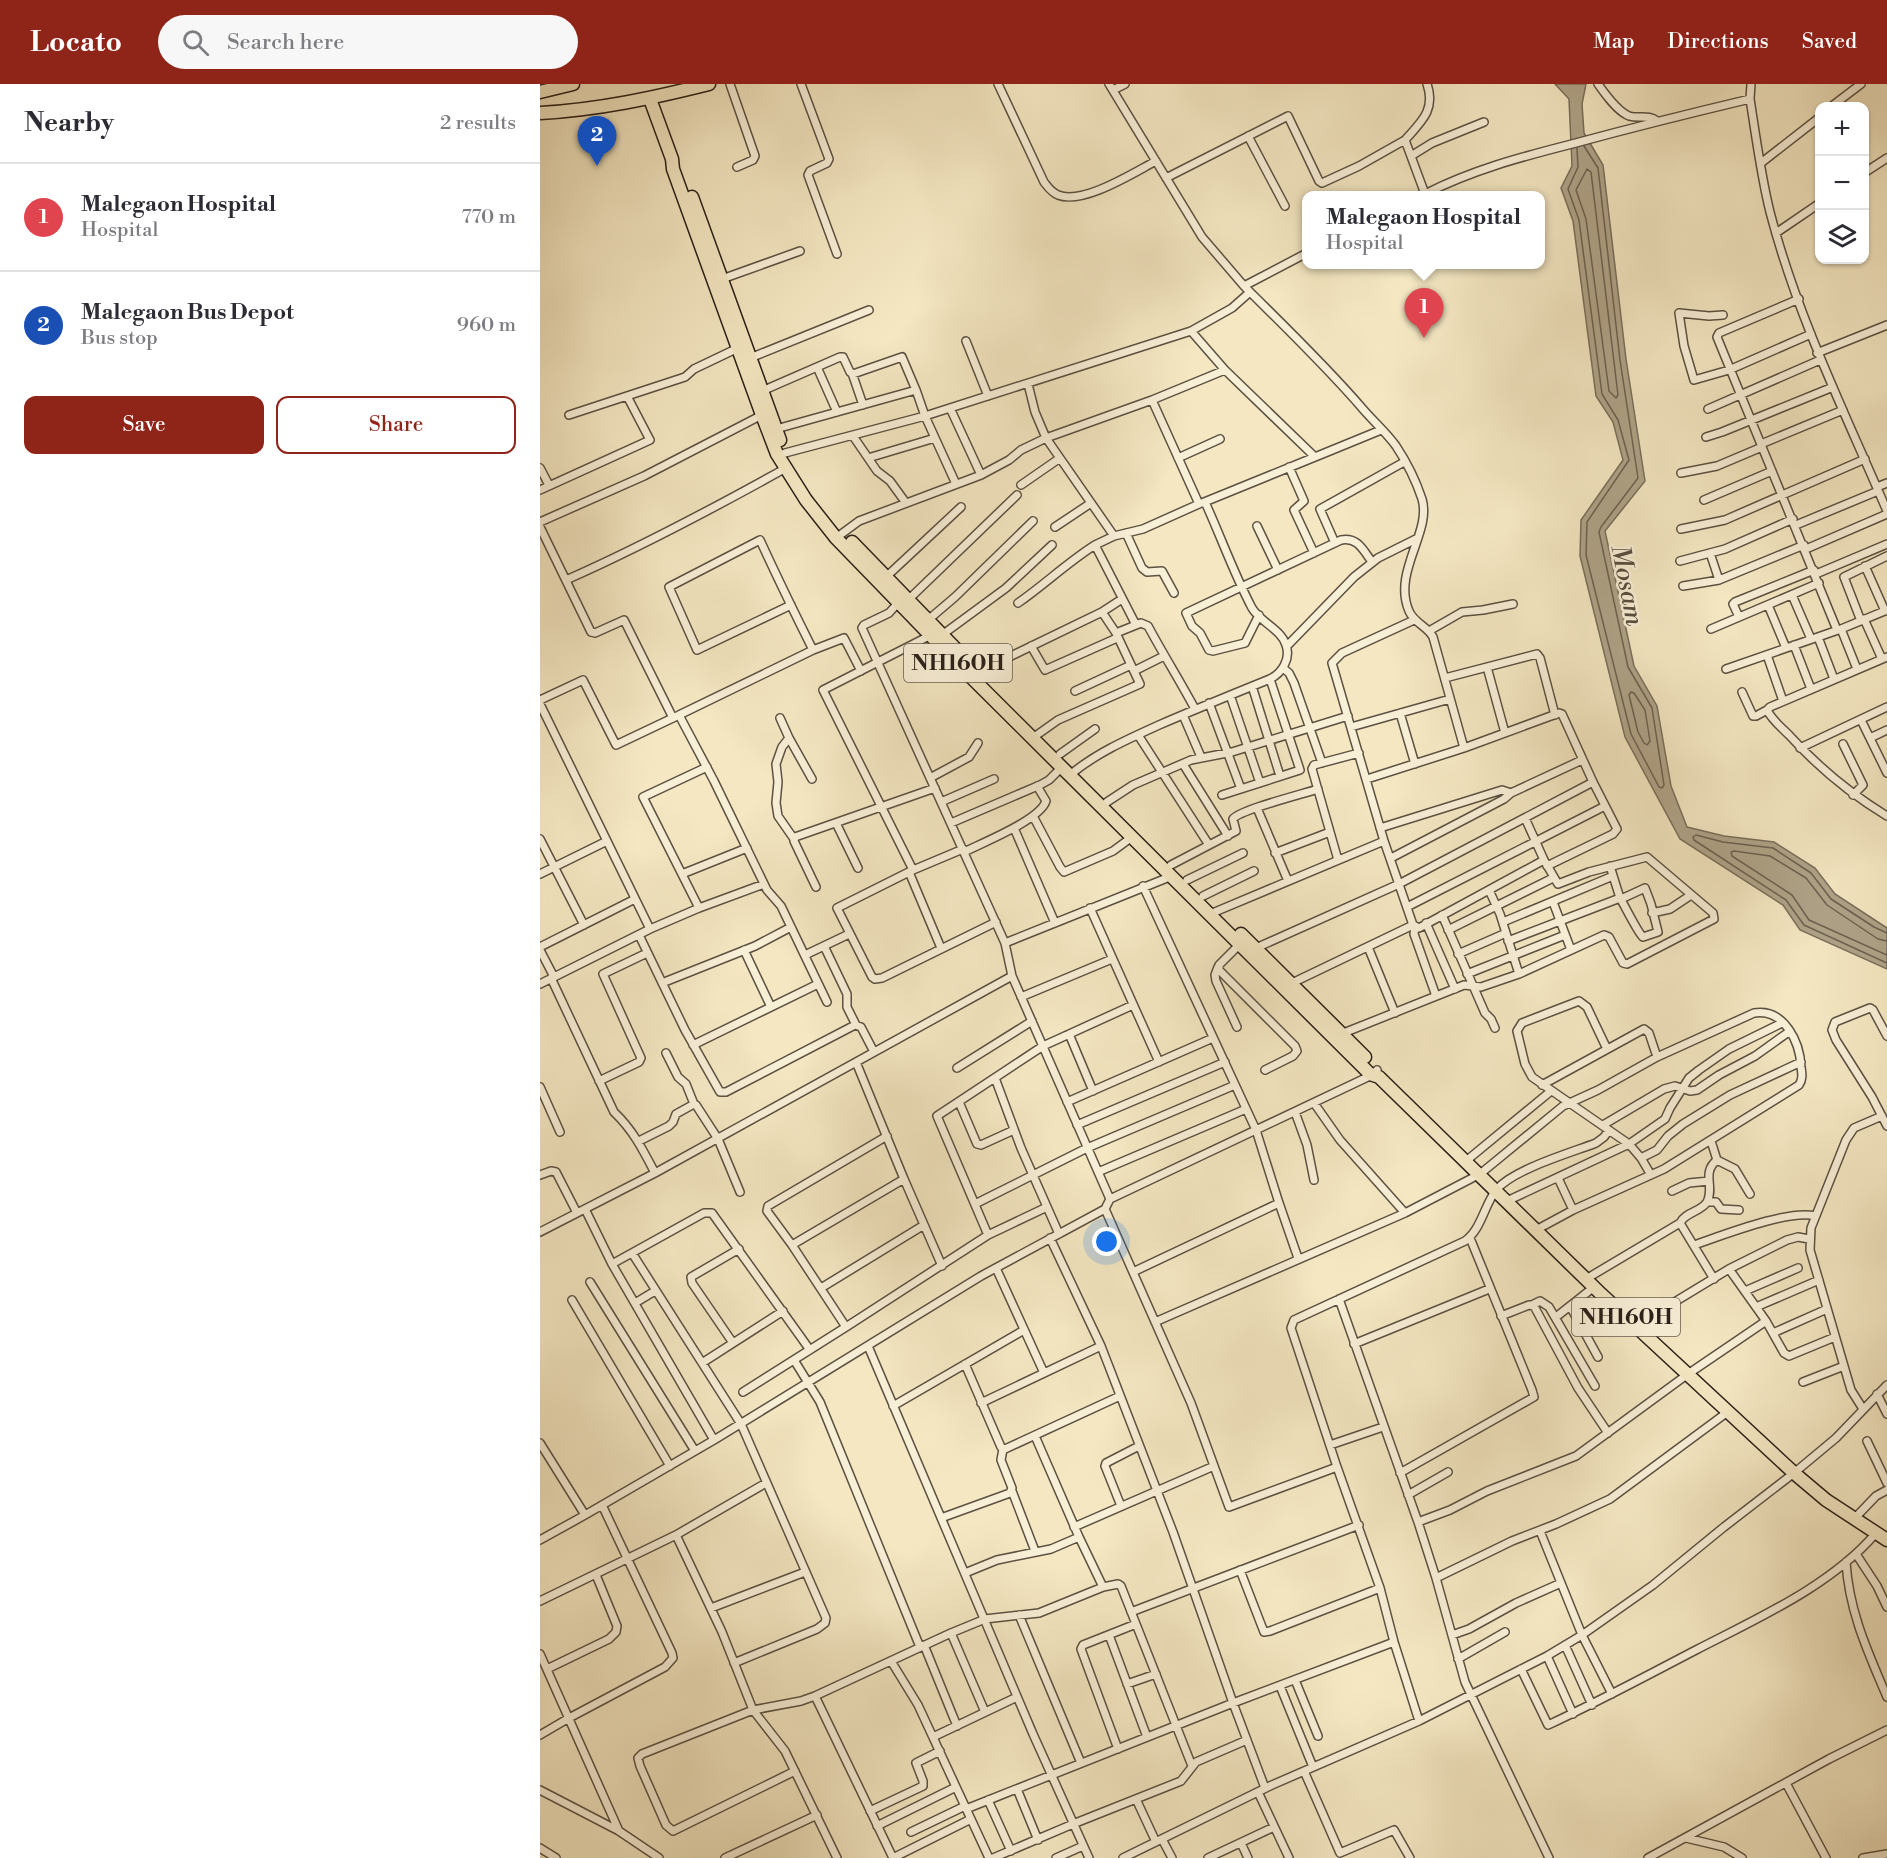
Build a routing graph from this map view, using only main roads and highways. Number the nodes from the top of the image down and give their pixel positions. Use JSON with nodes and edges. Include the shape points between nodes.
{"nodes":[{"id":1,"x":573,"y":84,"type":"edge"},
{"id":2,"x":709,"y":84,"type":"edge"},
{"id":3,"x":547,"y":88,"type":"edge"},
{"id":4,"x":650,"y":99,"type":"junction"},
{"id":5,"x":540,"y":113,"type":"edge"},
{"id":6,"x":672,"y":159,"type":"junction"},
{"id":7,"x":746,"y":359,"type":"junction"},
{"id":8,"x":839,"y":535,"type":"junction"},
{"id":9,"x":903,"y":601,"type":"junction"},
{"id":10,"x":937,"y":634,"type":"junction"},
{"id":11,"x":1037,"y":735,"type":"junction"},
{"id":12,"x":1069,"y":771,"type":"junction"},
{"id":13,"x":1172,"y":870,"type":"junction"},
{"id":14,"x":1214,"y":912,"type":"junction"},
{"id":15,"x":1287,"y":985,"type":"junction"},
{"id":16,"x":1887,"y":1540,"type":"edge"}],
"edges":[{"from":1,"to":3,"type":"highway"},
{"from":2,"to":4,"type":"highway"},
{"from":4,"to":5,"type":"highway"},
{"from":4,"to":6,"type":"highway","number":"NH160H"},
{"from":6,"to":7,"type":"highway","number":"NH160H","via":[[738,348]]},
{"from":6,"to":7,"type":"highway","number":"NH160H","via":[[682,170]]},
{"from":7,"to":8,"type":"highway","number":"NH160H","via":[[785,453]]},
{"from":7,"to":8,"type":"highway","number":"NH160H","via":[[777,454],[806,500]]},
{"from":8,"to":9,"type":"highway","number":"NH160H"},
{"from":8,"to":9,"type":"highway","number":"NH160H","via":[[886,577]]},
{"from":9,"to":10,"type":"highway","number":"NH160H"},
{"from":9,"to":10,"type":"highway","number":"NH160H","via":[[928,621]]},
{"from":10,"to":11,"type":"highway","number":"NH160H"},
{"from":11,"to":12,"type":"highway","number":"NH160H"},
{"from":11,"to":12,"type":"highway","number":"NH160H","via":[[1060,754]]},
{"from":12,"to":13,"type":"highway","number":"NH160H","via":[[1132,837]]},
{"from":12,"to":13,"type":"highway","number":"NH160H","via":[[1107,802]]},
{"from":13,"to":14,"type":"highway","number":"NH160H"},
{"from":13,"to":14,"type":"highway","number":"NH160H","via":[[1187,880]]},
{"from":14,"to":15,"type":"highway","number":"NH160H","via":[[1256,948]]},
{"from":14,"to":15,"type":"highway","number":"NH160H","via":[[1240,944]]},
{"from":15,"to":16,"type":"highway","number":"NH160H","via":[[1635,1326],[1794,1473],[1826,1500]]}]}
